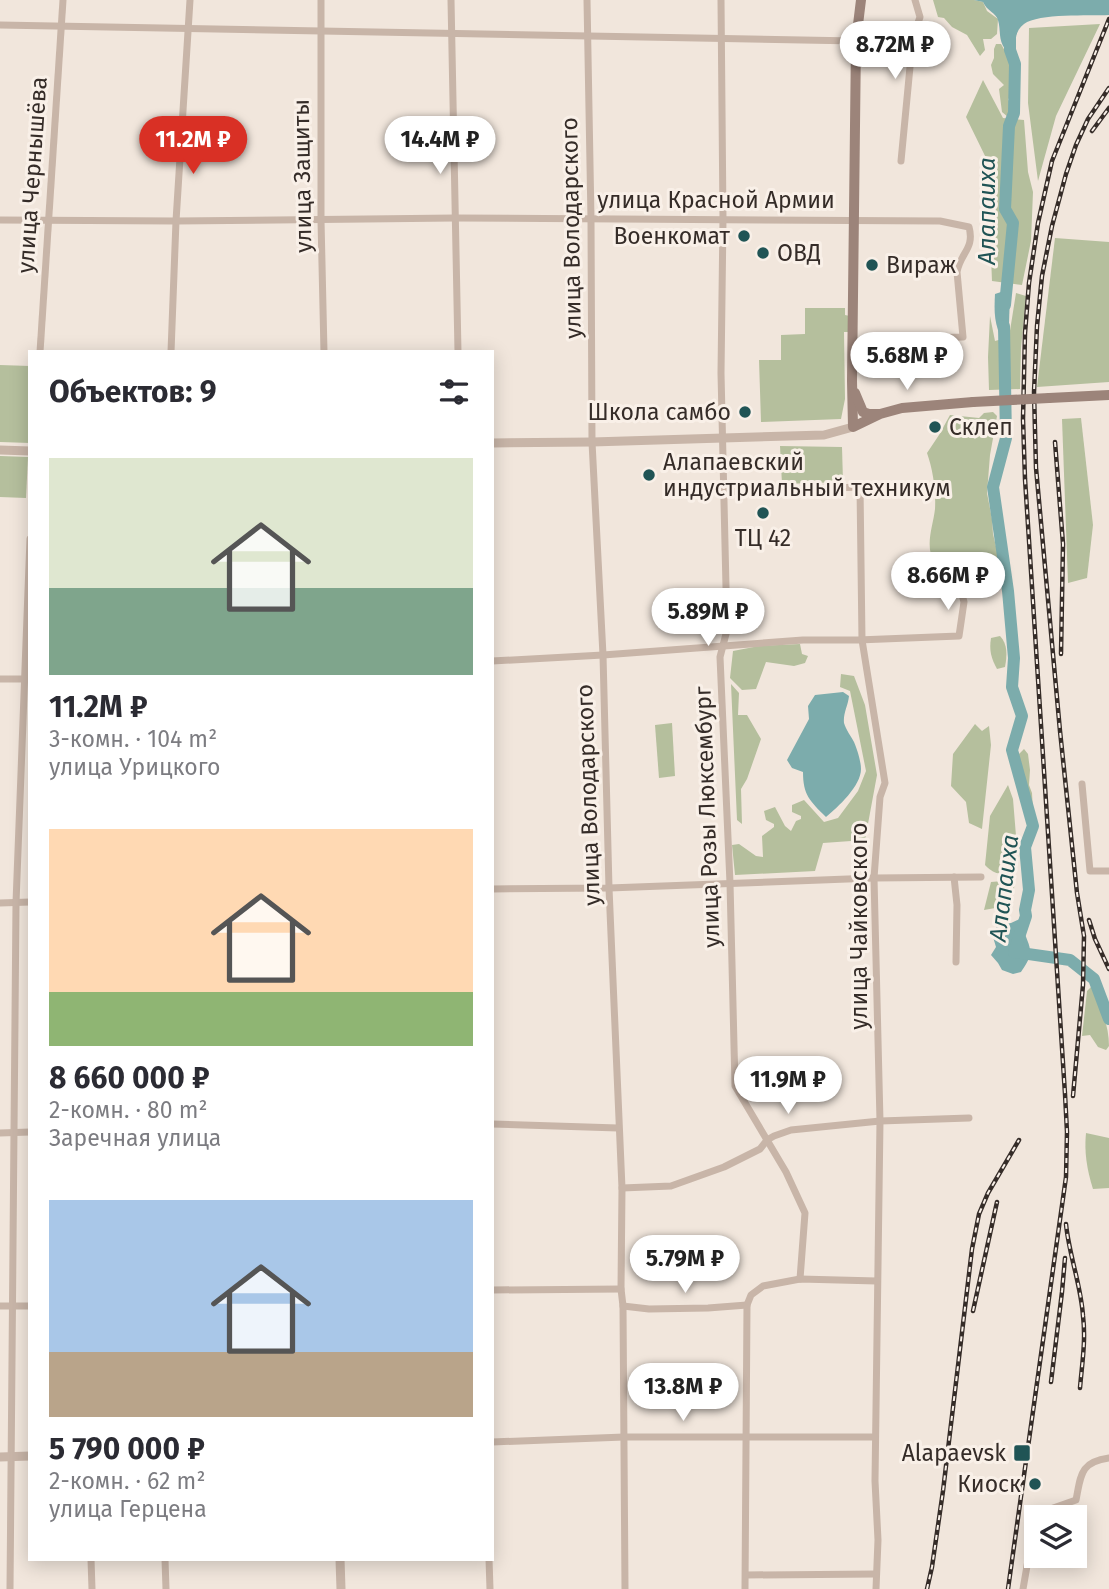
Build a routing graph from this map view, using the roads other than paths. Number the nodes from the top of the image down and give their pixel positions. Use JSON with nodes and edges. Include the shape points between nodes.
{"nodes":[{"id":1,"x":63,"y":0,"type":"edge"},
{"id":2,"x":190,"y":0,"type":"edge"},
{"id":3,"x":321,"y":0,"type":"edge"},
{"id":4,"x":451,"y":0,"type":"edge"},
{"id":5,"x":587,"y":0,"type":"edge"},
{"id":6,"x":721,"y":0,"type":"edge"},
{"id":7,"x":861,"y":0,"type":"edge"},
{"id":8,"x":915,"y":0,"type":"edge"},
{"id":9,"x":0,"y":25,"type":"edge"},
{"id":10,"x":61,"y":27,"type":"junction"},
{"id":11,"x":189,"y":28,"type":"junction"},
{"id":12,"x":320,"y":32,"type":"junction"},
{"id":13,"x":450,"y":34,"type":"junction"},
{"id":14,"x":587,"y":35,"type":"junction"},
{"id":15,"x":721,"y":39,"type":"junction"},
{"id":16,"x":856,"y":41,"type":"junction"},
{"id":17,"x":908,"y":51,"type":"junction"},
{"id":18,"x":901,"y":161,"type":"dead end"},
{"id":19,"x":455,"y":218,"type":"junction"},
{"id":20,"x":321,"y":219,"type":"junction"},
{"id":21,"x":591,"y":219,"type":"junction"},
{"id":22,"x":723,"y":219,"type":"junction"},
{"id":23,"x":854,"y":219,"type":"junction"},
{"id":24,"x":0,"y":220,"type":"edge"},
{"id":25,"x":48,"y":220,"type":"junction"},
{"id":26,"x":176,"y":221,"type":"junction"},
{"id":27,"x":929,"y":338,"type":"dead end"},
{"id":28,"x":40,"y":350,"type":"edge"},
{"id":29,"x":170,"y":350,"type":"edge"},
{"id":30,"x":324,"y":350,"type":"edge"},
{"id":31,"x":458,"y":350,"type":"edge"},
{"id":32,"x":852,"y":381,"type":"junction"},
{"id":33,"x":1109,"y":395,"type":"edge"},
{"id":34,"x":880,"y":414,"type":"junction"},
{"id":35,"x":853,"y":427,"type":"junction"},
{"id":36,"x":723,"y":439,"type":"junction"},
{"id":37,"x":592,"y":442,"type":"junction"},
{"id":38,"x":494,"y":443,"type":"edge"},
{"id":39,"x":0,"y":450,"type":"edge"},
{"id":40,"x":28,"y":451,"type":"edge"},
{"id":41,"x":724,"y":492,"type":"junction"},
{"id":42,"x":961,"y":587,"type":"dead end"},
{"id":43,"x":28,"y":632,"type":"edge"},
{"id":44,"x":862,"y":640,"type":"junction"},
{"id":45,"x":723,"y":647,"type":"junction"},
{"id":46,"x":603,"y":655,"type":"junction"},
{"id":47,"x":494,"y":662,"type":"edge"},
{"id":48,"x":27,"y":679,"type":"edge"},
{"id":49,"x":0,"y":680,"type":"edge"},
{"id":50,"x":1082,"y":784,"type":"dead end"},
{"id":51,"x":1109,"y":871,"type":"edge"},
{"id":52,"x":954,"y":877,"type":"junction"},
{"id":53,"x":981,"y":877,"type":"dead end"},
{"id":54,"x":874,"y":878,"type":"junction"},
{"id":55,"x":730,"y":883,"type":"junction"},
{"id":56,"x":609,"y":888,"type":"junction"},
{"id":57,"x":494,"y":889,"type":"edge"},
{"id":58,"x":28,"y":902,"type":"edge"},
{"id":59,"x":0,"y":903,"type":"edge"},
{"id":60,"x":16,"y":903,"type":"junction"},
{"id":61,"x":956,"y":962,"type":"dead end"},
{"id":62,"x":969,"y":1118,"type":"dead end"},
{"id":63,"x":880,"y":1121,"type":"junction"},
{"id":64,"x":494,"y":1124,"type":"edge"},
{"id":65,"x":618,"y":1128,"type":"junction"},
{"id":66,"x":28,"y":1132,"type":"edge"},
{"id":67,"x":0,"y":1133,"type":"edge"},
{"id":68,"x":15,"y":1133,"type":"junction"},
{"id":69,"x":767,"y":1140,"type":"junction"},
{"id":70,"x":622,"y":1188,"type":"junction"},
{"id":71,"x":800,"y":1279,"type":"junction"},
{"id":72,"x":877,"y":1281,"type":"junction"},
{"id":73,"x":621,"y":1289,"type":"junction"},
{"id":74,"x":494,"y":1290,"type":"edge"},
{"id":75,"x":0,"y":1306,"type":"edge"},
{"id":76,"x":13,"y":1306,"type":"junction"},
{"id":77,"x":28,"y":1306,"type":"edge"},
{"id":78,"x":623,"y":1306,"type":"junction"},
{"id":79,"x":747,"y":1306,"type":"junction"},
{"id":80,"x":624,"y":1437,"type":"junction"},
{"id":81,"x":746,"y":1437,"type":"junction"},
{"id":82,"x":875,"y":1437,"type":"junction"},
{"id":83,"x":494,"y":1442,"type":"edge"},
{"id":84,"x":28,"y":1456,"type":"edge"},
{"id":85,"x":0,"y":1457,"type":"edge"},
{"id":86,"x":12,"y":1457,"type":"junction"},
{"id":87,"x":1109,"y":1458,"type":"edge"},
{"id":88,"x":91,"y":1561,"type":"edge"},
{"id":89,"x":164,"y":1561,"type":"edge"},
{"id":90,"x":340,"y":1561,"type":"edge"},
{"id":91,"x":489,"y":1561,"type":"edge"},
{"id":92,"x":876,"y":1574,"type":"junction"},
{"id":93,"x":746,"y":1575,"type":"junction"},
{"id":94,"x":10,"y":1589,"type":"edge"},
{"id":95,"x":92,"y":1589,"type":"edge"},
{"id":96,"x":166,"y":1589,"type":"edge"},
{"id":97,"x":341,"y":1589,"type":"edge"},
{"id":98,"x":490,"y":1589,"type":"edge"},
{"id":99,"x":625,"y":1589,"type":"edge"},
{"id":100,"x":745,"y":1589,"type":"edge"},
{"id":101,"x":876,"y":1589,"type":"edge"},
{"id":102,"x":1023,"y":1589,"type":"edge"}],
"edges":[{"from":1,"to":10,"type":"street","name":"улица Чернышёва"},
{"from":2,"to":11,"type":"street"},
{"from":3,"to":12,"type":"street","name":"улица Защиты"},
{"from":4,"to":13,"type":"street"},
{"from":5,"to":14,"type":"street","name":"улица Володарского"},
{"from":6,"to":15,"type":"street","name":"улица Розы Люксембург"},
{"from":7,"to":16,"type":"main road"},
{"from":8,"to":17,"type":"street","via":[[920,17]]},
{"from":9,"to":10,"type":"street"},
{"from":10,"to":11,"type":"street"},
{"from":10,"to":25,"type":"street","name":"улица Чернышёва"},
{"from":11,"to":12,"type":"street"},
{"from":11,"to":26,"type":"street"},
{"from":12,"to":13,"type":"street"},
{"from":12,"to":20,"type":"street","name":"улица Защиты"},
{"from":13,"to":14,"type":"street"},
{"from":13,"to":19,"type":"street"},
{"from":14,"to":15,"type":"street"},
{"from":14,"to":21,"type":"street","name":"улица Володарского"},
{"from":15,"to":16,"type":"street"},
{"from":15,"to":22,"type":"street","name":"улица Розы Люксембург"},
{"from":16,"to":17,"type":"street"},
{"from":16,"to":23,"type":"main road"},
{"from":17,"to":18,"type":"street"},
{"from":19,"to":20,"type":"street","name":"улица Красной Армии"},
{"from":19,"to":21,"type":"street","name":"улица Красной Армии"},
{"from":19,"to":31,"type":"street"},
{"from":20,"to":26,"type":"street","name":"улица Красной Армии"},
{"from":20,"to":30,"type":"street","name":"улица Защиты"},
{"from":21,"to":22,"type":"street","name":"улица Красной Армии"},
{"from":21,"to":37,"type":"street","name":"улица Володарского"},
{"from":22,"to":23,"type":"street","name":"улица Красной Армии"},
{"from":22,"to":36,"type":"street","name":"улица Розы Люксембург"},
{"from":23,"to":27,"type":"street","name":"улица Красной Армии","via":[[940,220],[969,227],[969,248],[958,262],[957,272],[963,337]]},
{"from":23,"to":32,"type":"main road"},
{"from":24,"to":25,"type":"street","name":"улица Красной Армии"},
{"from":25,"to":26,"type":"street","name":"улица Красной Армии"},
{"from":25,"to":28,"type":"street","name":"улица Чернышёва"},
{"from":26,"to":29,"type":"street"},
{"from":32,"to":34,"type":"main road","via":[[863,412]]},
{"from":32,"to":35,"type":"main road"},
{"from":33,"to":34,"type":"main road","bridge":true,"via":[[974,402]]},
{"from":34,"to":35,"type":"main road"},
{"from":35,"to":36,"type":"street","via":[[824,435]]},
{"from":36,"to":37,"type":"street"},
{"from":36,"to":41,"type":"street","name":"улица Розы Люксембург"},
{"from":37,"to":38,"type":"street"},
{"from":37,"to":46,"type":"street","name":"улица Володарского"},
{"from":39,"to":40,"type":"street"},
{"from":41,"to":44,"type":"street","name":"улица Чайковского","via":[[860,487]]},
{"from":41,"to":45,"type":"street","name":"улица Розы Люксембург","via":[[727,630]]},
{"from":42,"to":44,"type":"street","via":[[964,602],[959,636]]},
{"from":43,"to":48,"type":"street"},
{"from":44,"to":45,"type":"street"},
{"from":44,"to":54,"type":"street","name":"улица Чайковского","via":[[885,783]]},
{"from":45,"to":46,"type":"street"},
{"from":45,"to":55,"type":"street","name":"улица Розы Люксембург"},
{"from":46,"to":47,"type":"street"},
{"from":46,"to":56,"type":"street","name":"улица Володарского"},
{"from":48,"to":49,"type":"street"},
{"from":48,"to":60,"type":"street"},
{"from":50,"to":51,"type":"street","via":[[1090,871]]},
{"from":52,"to":53,"type":"street"},
{"from":52,"to":54,"type":"street"},
{"from":52,"to":61,"type":"street"},
{"from":54,"to":55,"type":"street"},
{"from":54,"to":63,"type":"street","name":"улица Чайковского"},
{"from":55,"to":56,"type":"street"},
{"from":55,"to":69,"type":"street","name":"улица Розы Люксембург","via":[[735,1086]]},
{"from":56,"to":57,"type":"street"},
{"from":56,"to":65,"type":"street","name":"улица Володарского"},
{"from":58,"to":60,"type":"street"},
{"from":59,"to":60,"type":"street"},
{"from":60,"to":68,"type":"street"},
{"from":62,"to":63,"type":"street"},
{"from":63,"to":69,"type":"street","via":[[791,1130]]},
{"from":63,"to":72,"type":"street","name":"улица Чайковского"},
{"from":64,"to":65,"type":"street"},
{"from":65,"to":70,"type":"street","name":"улица Володарского"},
{"from":66,"to":68,"type":"street"},
{"from":67,"to":68,"type":"street"},
{"from":68,"to":76,"type":"street"},
{"from":69,"to":70,"type":"street","via":[[760,1149],[724,1167],[671,1186]]},
{"from":69,"to":71,"type":"street","name":"улица Розы Люксембург","via":[[805,1213]]},
{"from":70,"to":73,"type":"street","name":"улица Володарского"},
{"from":71,"to":72,"type":"street"},
{"from":71,"to":79,"type":"street","via":[[763,1286],[751,1295]]},
{"from":72,"to":82,"type":"street","name":"улица Чайковского"},
{"from":73,"to":74,"type":"street"},
{"from":73,"to":78,"type":"street","name":"улица Володарского"},
{"from":75,"to":76,"type":"street"},
{"from":76,"to":77,"type":"street"},
{"from":76,"to":86,"type":"street"},
{"from":78,"to":79,"type":"street"},
{"from":78,"to":80,"type":"street","name":"улица Володарского"},
{"from":79,"to":81,"type":"street"},
{"from":80,"to":81,"type":"street"},
{"from":80,"to":83,"type":"street"},
{"from":80,"to":99,"type":"street","name":"улица Володарского"},
{"from":81,"to":82,"type":"street"},
{"from":81,"to":93,"type":"street"},
{"from":82,"to":92,"type":"street","name":"улица Чайковского"},
{"from":84,"to":86,"type":"street"},
{"from":85,"to":86,"type":"street"},
{"from":86,"to":94,"type":"street"},
{"from":87,"to":102,"type":"street","via":[[1095,1460],[1082,1472],[1076,1500],[1036,1514]]},
{"from":88,"to":95,"type":"street"},
{"from":89,"to":96,"type":"street"},
{"from":90,"to":97,"type":"street"},
{"from":91,"to":98,"type":"street"},
{"from":92,"to":93,"type":"street"},
{"from":92,"to":101,"type":"street","name":"улица Чайковского"},
{"from":93,"to":100,"type":"street"}]}
